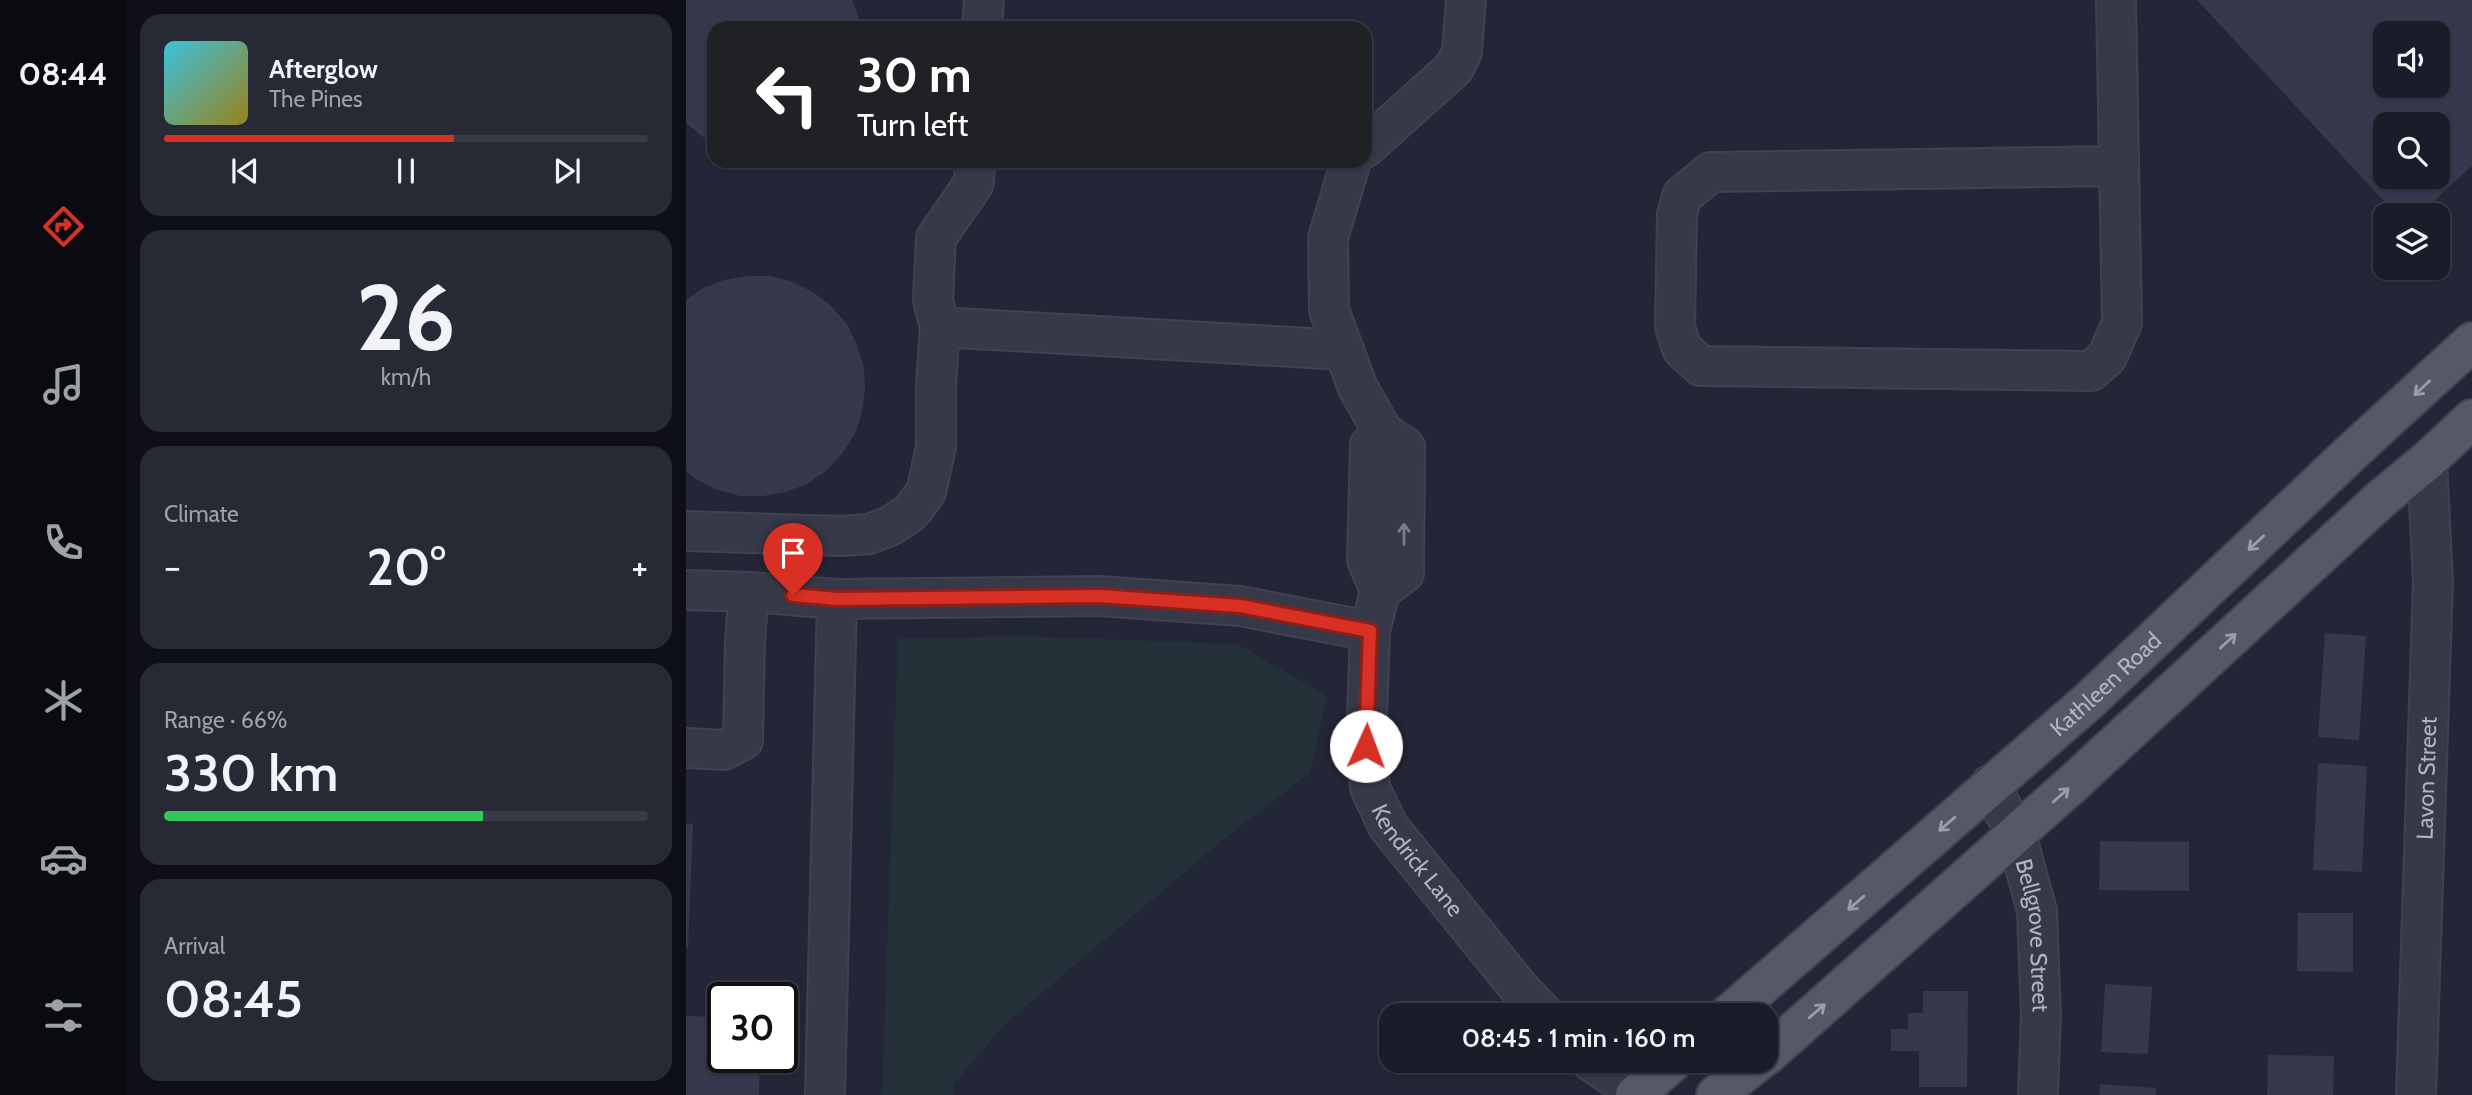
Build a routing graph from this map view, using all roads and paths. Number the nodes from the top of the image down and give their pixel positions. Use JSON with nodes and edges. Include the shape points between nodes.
{"nodes":[{"id":1,"x":984,"y":0,"type":"edge"},
{"id":2,"x":1466,"y":0,"type":"edge"},
{"id":3,"x":2116,"y":0,"type":"edge"},
{"id":4,"x":982,"y":21,"type":"edge"},
{"id":5,"x":1372,"y":142,"type":"edge"},
{"id":6,"x":2119,"y":166,"type":"junction"},
{"id":7,"x":975,"y":168,"type":"edge"},
{"id":8,"x":1349,"y":168,"type":"edge"},
{"id":9,"x":940,"y":327,"type":"junction"},
{"id":10,"x":2472,"y":342,"type":"edge"},
{"id":11,"x":1344,"y":350,"type":"junction"},
{"id":12,"x":2472,"y":419,"type":"edge"},
{"id":13,"x":2427,"y":461,"type":"junction"},
{"id":14,"x":686,"y":531,"type":"edge"},
{"id":15,"x":686,"y":590,"type":"edge"},
{"id":16,"x":750,"y":592,"type":"junction"},
{"id":17,"x":837,"y":599,"type":"junction"},
{"id":18,"x":1370,"y":631,"type":"junction"},
{"id":19,"x":686,"y":748,"type":"edge"},
{"id":20,"x":1990,"y":785,"type":"junction"},
{"id":21,"x":2016,"y":834,"type":"junction"},
{"id":22,"x":1533,"y":1003,"type":"edge"},
{"id":23,"x":1742,"y":1003,"type":"edge"},
{"id":24,"x":1778,"y":1045,"type":"edge"},
{"id":25,"x":1608,"y":1073,"type":"edge"},
{"id":26,"x":1661,"y":1073,"type":"edge"},
{"id":27,"x":1744,"y":1073,"type":"edge"},
{"id":28,"x":1638,"y":1094,"type":"edge"},
{"id":29,"x":825,"y":1095,"type":"edge"},
{"id":30,"x":1716,"y":1095,"type":"edge"},
{"id":31,"x":2038,"y":1095,"type":"edge"},
{"id":32,"x":2416,"y":1095,"type":"edge"}],
"edges":[{"from":1,"to":4,"type":"street"},
{"from":2,"to":5,"type":"street","via":[[1462,52],[1454,68]]},
{"from":3,"to":6,"type":"street"},
{"from":6,"to":6,"type":"street","via":[[2122,323],[2107,357],[2091,371],[1701,366],[1682,349],[1675,327],[1677,214],[1682,196],[1711,172]]},
{"from":7,"to":9,"type":"street","via":[[974,183],[936,238],[933,300]]},
{"from":8,"to":11,"type":"street","via":[[1328,238],[1329,310]]},
{"from":9,"to":11,"type":"street"},
{"from":9,"to":14,"type":"street","via":[[936,447],[926,492],[910,513],[869,534]]},
{"from":10,"to":20,"type":"main road","name":"Kathleen Road","one_way":true,"via":[[2091,699]]},
{"from":11,"to":18,"type":"street","name":"Kendrick Lane","via":[[1358,388],[1383,432],[1405,447],[1404,573],[1380,591]]},
{"from":12,"to":13,"type":"main road"},
{"from":21,"to":13,"type":"main road","one_way":true},
{"from":13,"to":32,"type":"street","name":"Lavon Street","via":[[2433,581]]},
{"from":15,"to":16,"type":"street"},
{"from":16,"to":17,"type":"street"},
{"from":16,"to":19,"type":"street","via":[[743,740],[724,750]]},
{"from":17,"to":18,"type":"street","via":[[1099,596],[1240,606]]},
{"from":17,"to":29,"type":"street"},
{"from":18,"to":22,"type":"street","name":"Kendrick Lane","via":[[1366,746],[1370,788],[1388,827]]},
{"from":20,"to":21,"type":"street","name":"Bellgrove Street"},
{"from":20,"to":23,"type":"main road","name":"Kathleen Road","one_way":true},
{"from":24,"to":21,"type":"main road","one_way":true},
{"from":21,"to":31,"type":"street","name":"Bellgrove Street","via":[[2038,911]]},
{"from":25,"to":28,"type":"street"},
{"from":26,"to":28,"type":"main road"},
{"from":27,"to":30,"type":"main road"}]}
